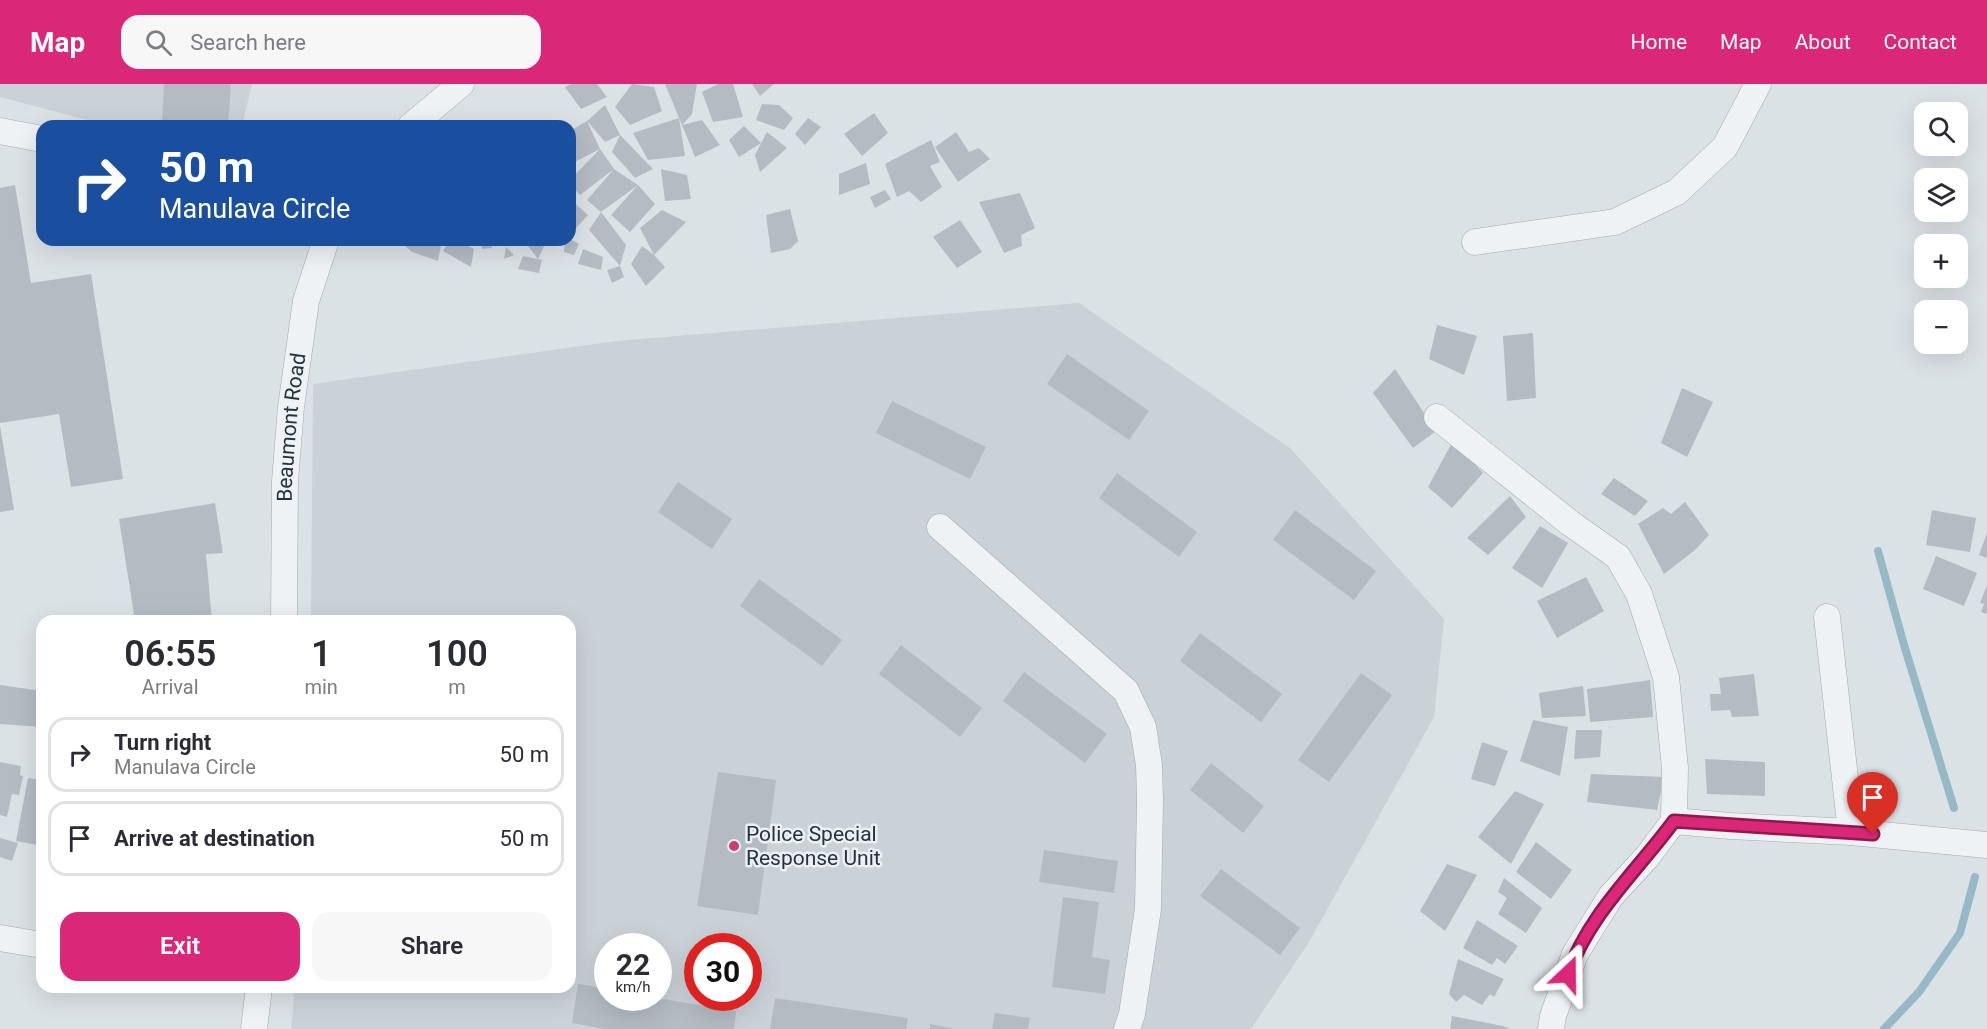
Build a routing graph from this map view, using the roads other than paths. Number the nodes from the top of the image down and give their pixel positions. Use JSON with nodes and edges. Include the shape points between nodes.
{"nodes":[{"id":1,"x":461,"y":84,"type":"edge"},
{"id":2,"x":1758,"y":84,"type":"edge"},
{"id":3,"x":418,"y":120,"type":"edge"},
{"id":4,"x":0,"y":131,"type":"edge"},
{"id":5,"x":36,"y":138,"type":"edge"},
{"id":6,"x":1475,"y":242,"type":"dead end"},
{"id":7,"x":324,"y":246,"type":"edge"},
{"id":8,"x":1437,"y":417,"type":"dead end"},
{"id":9,"x":940,"y":527,"type":"dead end"},
{"id":10,"x":284,"y":615,"type":"edge"},
{"id":11,"x":1827,"y":617,"type":"dead end"},
{"id":12,"x":1674,"y":821,"type":"junction"},
{"id":13,"x":1851,"y":832,"type":"junction"},
{"id":14,"x":1987,"y":845,"type":"edge"},
{"id":15,"x":0,"y":938,"type":"edge"},
{"id":16,"x":36,"y":944,"type":"edge"},
{"id":17,"x":258,"y":993,"type":"edge"},
{"id":18,"x":254,"y":1029,"type":"edge"},
{"id":19,"x":1127,"y":1029,"type":"edge"},
{"id":20,"x":1551,"y":1029,"type":"edge"}],
"edges":[{"from":1,"to":3,"type":"street"},
{"from":2,"to":6,"type":"street","via":[[1725,147],[1677,192],[1615,222]]},
{"from":4,"to":5,"type":"street"},
{"from":7,"to":10,"type":"street","name":"Beaumont Road","via":[[306,301],[291,407],[285,481]]},
{"from":8,"to":12,"type":"street","via":[[1570,523],[1618,556],[1639,594],[1666,677],[1675,768]]},
{"from":9,"to":19,"type":"street","via":[[1126,690],[1143,727],[1149,765],[1148,909]]},
{"from":11,"to":13,"type":"street"},
{"from":12,"to":13,"type":"street"},
{"from":12,"to":20,"type":"street","via":[[1611,896],[1575,954]]},
{"from":13,"to":14,"type":"street"},
{"from":15,"to":16,"type":"street"},
{"from":17,"to":18,"type":"street"}]}
